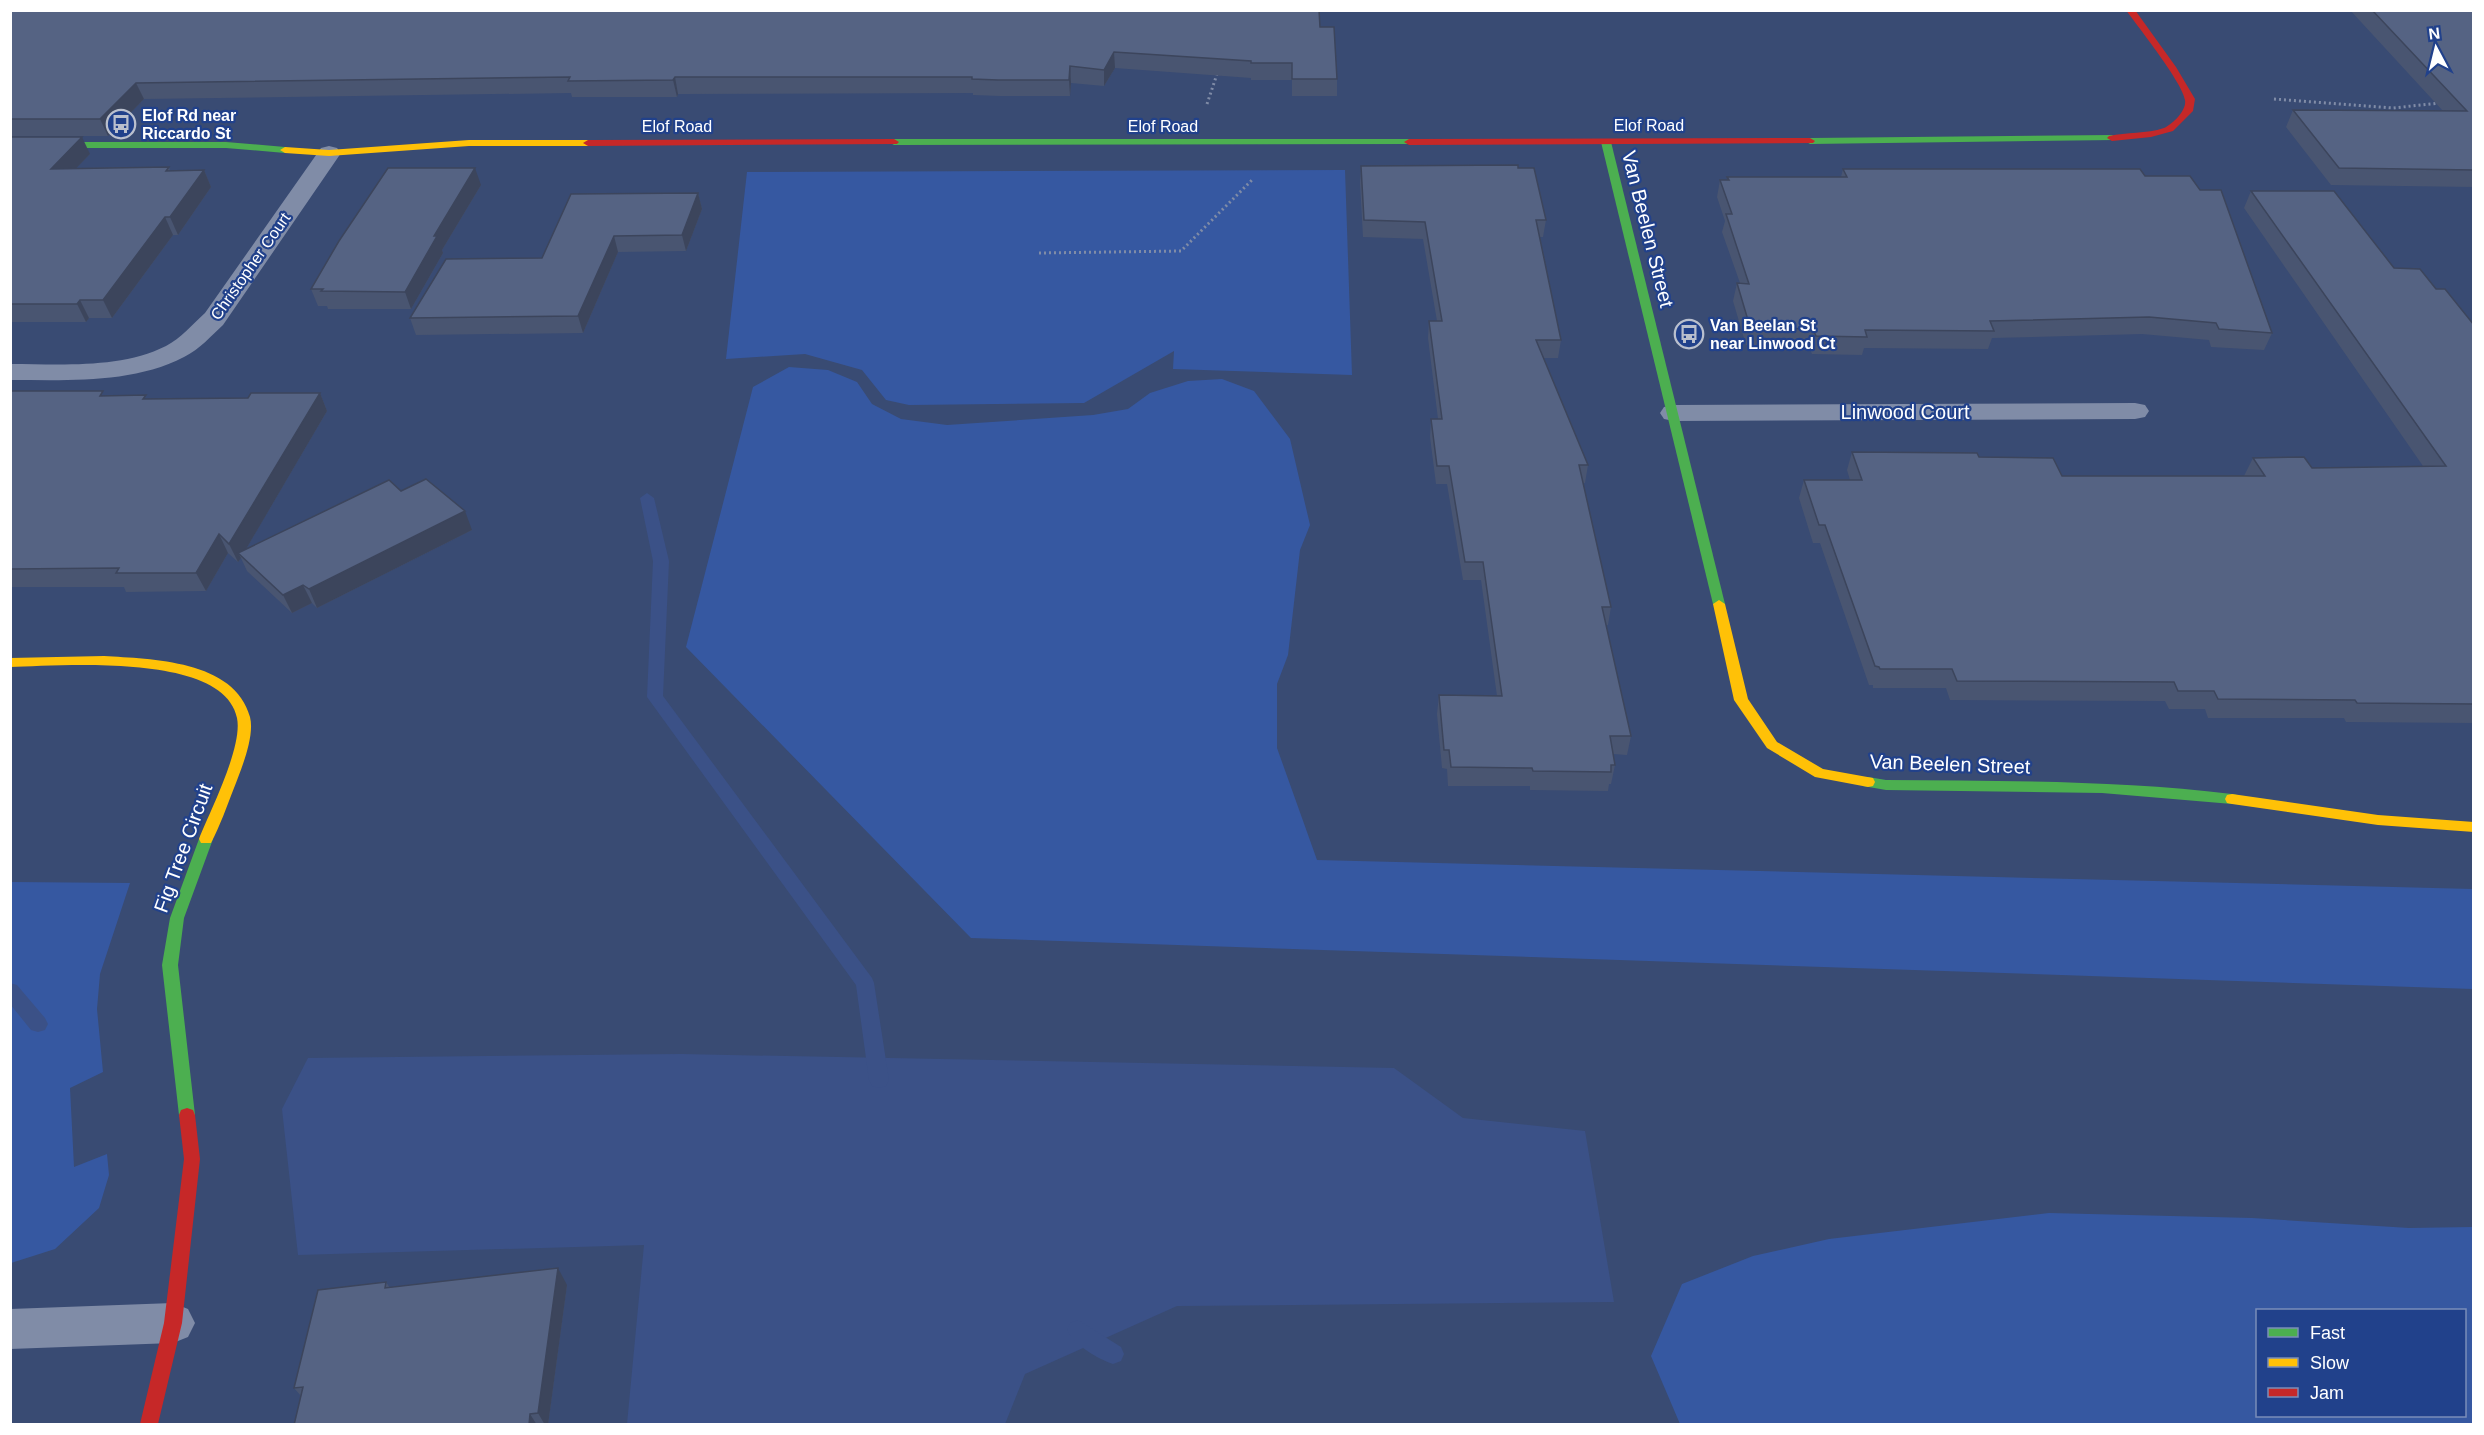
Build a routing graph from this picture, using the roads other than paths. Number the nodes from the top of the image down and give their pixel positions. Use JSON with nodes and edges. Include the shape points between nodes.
{"nodes":[{"id":1,"x":2130,"y":10,"type":"edge"},
{"id":2,"x":1606,"y":142,"type":"junction"},
{"id":3,"x":10,"y":145,"type":"edge"},
{"id":4,"x":329,"y":153,"type":"junction"},
{"id":5,"x":10,"y":372,"type":"edge"},
{"id":6,"x":2136,"y":411,"type":"dead end"},
{"id":7,"x":1674,"y":413,"type":"junction"},
{"id":8,"x":10,"y":663,"type":"edge"},
{"id":9,"x":2474,"y":827,"type":"edge"},
{"id":10,"x":173,"y":1323,"type":"junction"},
{"id":11,"x":10,"y":1329,"type":"edge"},
{"id":12,"x":149,"y":1425,"type":"edge"}],
"edges":[{"from":1,"to":2,"type":"street","name":"Elof Road","via":[[2167,59],[2190,99],[2188,111],[2170,129],[2107,139]]},
{"from":2,"to":4,"type":"street","name":"Elof Road","via":[[469,143]]},
{"from":2,"to":7,"type":"street","name":"Van Beelen Street"},
{"from":3,"to":4,"type":"street","name":"Elof Road","via":[[226,145]]},
{"from":4,"to":5,"type":"street","name":"Christopher Court","via":[[214,319],[193,340],[131,366],[95,371]]},
{"from":6,"to":7,"type":"street","name":"Linwood Court"},
{"from":7,"to":9,"type":"street","name":"Van Beelen Street","via":[[1741,700],[1772,745],[1820,773],[1886,785],[2189,793],[2378,820]]},
{"from":8,"to":10,"type":"street","name":"Fig Tree Circuit","via":[[148,664],[180,668],[211,677],[231,693],[242,710],[243,734],[237,758],[177,918],[170,964],[192,1159]]},
{"from":10,"to":11,"type":"street"},
{"from":10,"to":12,"type":"street","name":"Fig Tree Circuit"}]}
